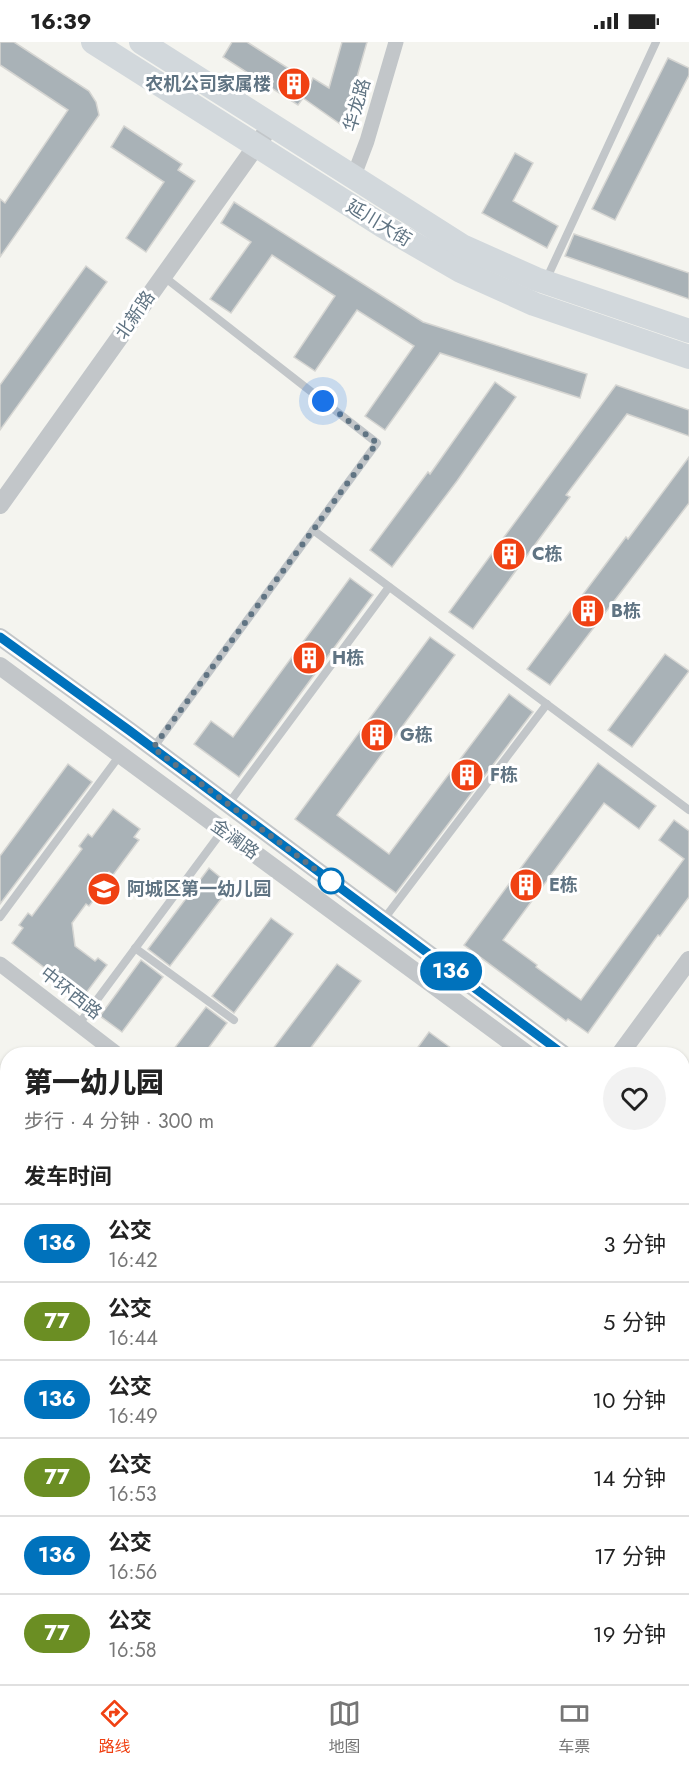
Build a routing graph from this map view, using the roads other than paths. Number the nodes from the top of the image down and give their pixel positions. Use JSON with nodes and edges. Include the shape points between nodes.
{"nodes":[{"id":1,"x":93,"y":42,"type":"edge"},
{"id":2,"x":141,"y":42,"type":"edge"},
{"id":3,"x":396,"y":42,"type":"edge"},
{"id":4,"x":656,"y":42,"type":"edge"},
{"id":5,"x":271,"y":125,"type":"junction"},
{"id":6,"x":256,"y":146,"type":"junction"},
{"id":7,"x":353,"y":178,"type":"junction"},
{"id":8,"x":163,"y":276,"type":"junction"},
{"id":9,"x":546,"y":282,"type":"junction"},
{"id":10,"x":689,"y":331,"type":"edge"},
{"id":11,"x":689,"y":357,"type":"edge"},
{"id":12,"x":0,"y":505,"type":"edge"},
{"id":13,"x":313,"y":530,"type":"junction"},
{"id":14,"x":389,"y":587,"type":"junction"},
{"id":15,"x":0,"y":637,"type":"edge"},
{"id":16,"x":0,"y":666,"type":"edge"},
{"id":17,"x":547,"y":704,"type":"junction"},
{"id":18,"x":153,"y":748,"type":"junction"},
{"id":19,"x":120,"y":754,"type":"junction"},
{"id":20,"x":228,"y":805,"type":"junction"},
{"id":21,"x":689,"y":810,"type":"edge"},
{"id":22,"x":223,"y":830,"type":"junction"},
{"id":23,"x":0,"y":917,"type":"edge"},
{"id":24,"x":383,"y":920,"type":"junction"},
{"id":25,"x":135,"y":948,"type":"junction"},
{"id":26,"x":0,"y":964,"type":"edge"},
{"id":27,"x":687,"y":968,"type":"edge"},
{"id":28,"x":234,"y":1020,"type":"dead end"},
{"id":29,"x":79,"y":1024,"type":"junction"},
{"id":30,"x":108,"y":1047,"type":"edge"},
{"id":31,"x":518,"y":1047,"type":"edge"},
{"id":32,"x":554,"y":1047,"type":"edge"},
{"id":33,"x":625,"y":1047,"type":"edge"}],
"edges":[{"from":1,"to":6,"type":"main road","name":"延川大街"},
{"from":2,"to":5,"type":"main road","name":"延川大街"},
{"from":3,"to":7,"type":"street","name":"华龙路"},
{"from":4,"to":9,"type":"lane"},
{"from":5,"to":6,"type":"street","name":"北新路"},
{"from":5,"to":7,"type":"main road","name":"延川大街"},
{"from":6,"to":8,"type":"street","name":"北新路"},
{"from":6,"to":11,"type":"main road","name":"延川大街","via":[[461,271],[534,304]]},
{"from":7,"to":9,"type":"main road","name":"延川大街","via":[[462,246]]},
{"from":8,"to":12,"type":"street","name":"北新路"},
{"from":8,"to":13,"type":"lane","via":[[377,443]]},
{"from":9,"to":10,"type":"main road","name":"延川大街"},
{"from":13,"to":14,"type":"lane"},
{"from":13,"to":18,"type":"lane"},
{"from":14,"to":17,"type":"lane"},
{"from":14,"to":20,"type":"lane"},
{"from":15,"to":18,"type":"street","name":"金澜路"},
{"from":16,"to":19,"type":"street","name":"金澜路"},
{"from":17,"to":21,"type":"lane"},
{"from":17,"to":24,"type":"lane"},
{"from":18,"to":20,"type":"street","name":"金澜路"},
{"from":19,"to":22,"type":"street","name":"金澜路"},
{"from":19,"to":23,"type":"lane"},
{"from":20,"to":24,"type":"street","name":"金澜路"},
{"from":22,"to":25,"type":"lane"},
{"from":22,"to":31,"type":"street","name":"金澜路"},
{"from":24,"to":32,"type":"street","name":"金澜路"},
{"from":25,"to":28,"type":"lane"},
{"from":25,"to":29,"type":"lane"},
{"from":26,"to":29,"type":"street","name":"中环西路"},
{"from":27,"to":33,"type":"street"},
{"from":29,"to":30,"type":"street","name":"中环西路"}]}
